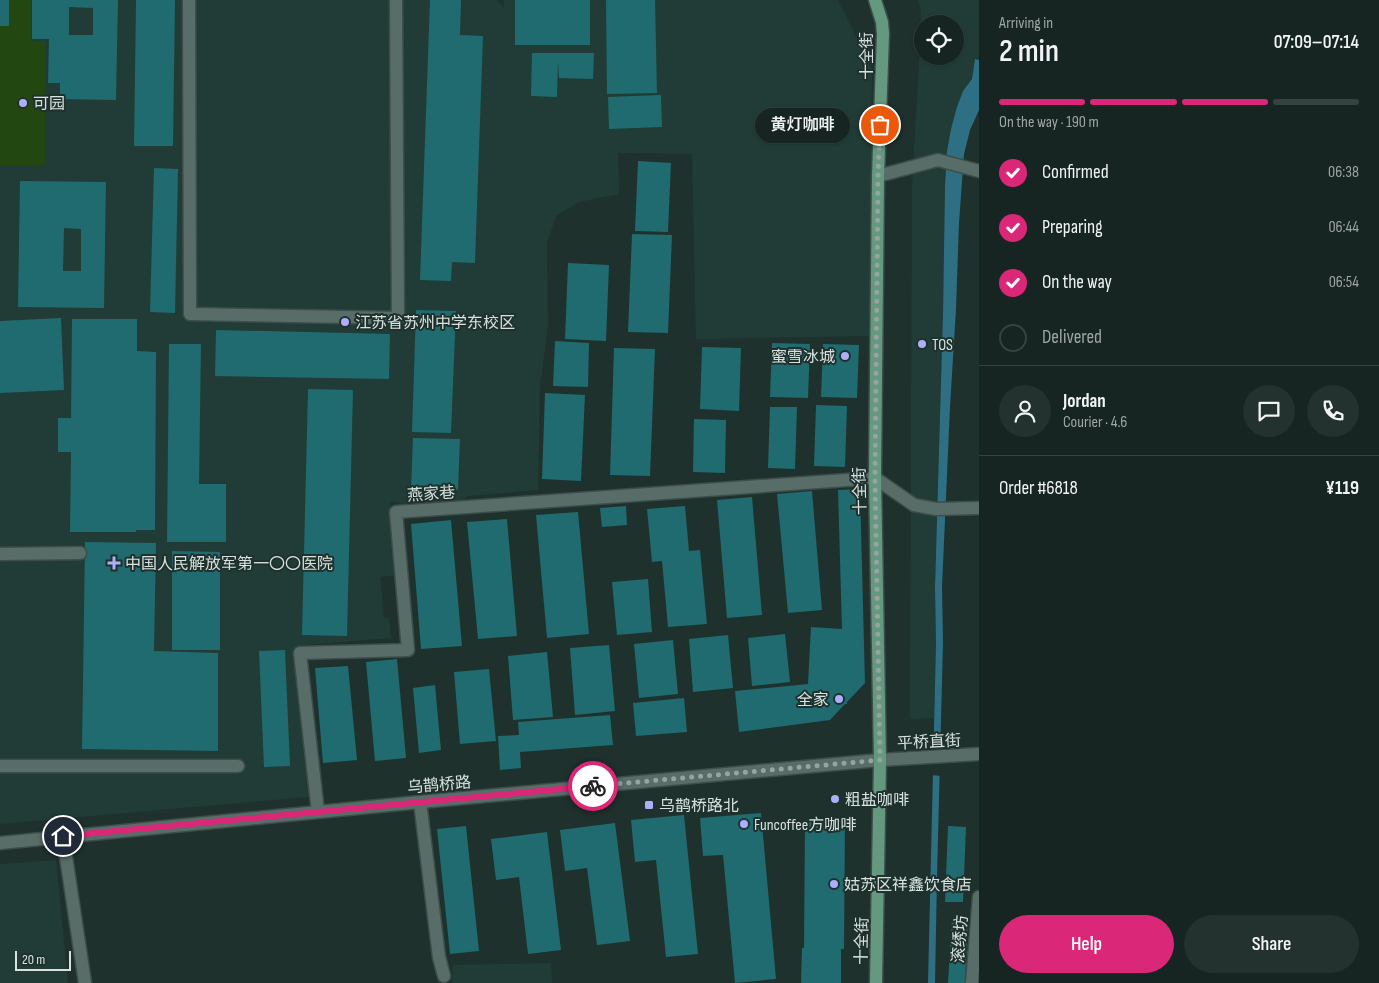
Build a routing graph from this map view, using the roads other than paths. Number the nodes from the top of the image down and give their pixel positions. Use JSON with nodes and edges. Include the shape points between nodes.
{"nodes":[{"id":1,"x":189,"y":0,"type":"edge"},
{"id":2,"x":396,"y":0,"type":"edge"},
{"id":3,"x":875,"y":0,"type":"edge"},
{"id":4,"x":978,"y":170,"type":"edge"},
{"id":5,"x":878,"y":176,"type":"junction"},
{"id":6,"x":875,"y":478,"type":"junction"},
{"id":7,"x":979,"y":508,"type":"edge"},
{"id":8,"x":80,"y":553,"type":"dead end"},
{"id":9,"x":0,"y":554,"type":"edge"},
{"id":10,"x":978,"y":754,"type":"edge"},
{"id":11,"x":880,"y":760,"type":"junction"},
{"id":12,"x":0,"y":766,"type":"edge"},
{"id":13,"x":238,"y":766,"type":"dead end"},
{"id":14,"x":420,"y":802,"type":"junction"},
{"id":15,"x":318,"y":812,"type":"junction"},
{"id":16,"x":63,"y":836,"type":"junction"},
{"id":17,"x":0,"y":843,"type":"edge"},
{"id":18,"x":979,"y":897,"type":"edge"},
{"id":19,"x":444,"y":976,"type":"dead end"},
{"id":20,"x":85,"y":983,"type":"edge"},
{"id":21,"x":876,"y":983,"type":"edge"},
{"id":22,"x":972,"y":983,"type":"edge"}],
"edges":[{"from":1,"to":2,"type":"street","via":[[190,314],[398,318]]},
{"from":3,"to":5,"type":"main road","name":"十全街","via":[[883,34]]},
{"from":4,"to":5,"type":"street","via":[[938,160]]},
{"from":5,"to":6,"type":"main road","name":"十全街"},
{"from":6,"to":7,"type":"street","via":[[914,505],[936,509]]},
{"from":6,"to":11,"type":"main road","name":"十全街"},
{"from":6,"to":15,"type":"street","name":"燕家巷","via":[[396,512],[408,650],[300,653]]},
{"from":8,"to":9,"type":"street"},
{"from":10,"to":11,"type":"street","name":"平桥直街"},
{"from":11,"to":14,"type":"street","name":"乌鹊桥路"},
{"from":11,"to":21,"type":"main road","name":"十全街"},
{"from":12,"to":13,"type":"street"},
{"from":14,"to":15,"type":"street","name":"乌鹊桥路"},
{"from":14,"to":19,"type":"street"},
{"from":15,"to":16,"type":"street","name":"乌鹊桥路"},
{"from":16,"to":17,"type":"street","name":"乌鹊桥路"},
{"from":16,"to":20,"type":"street"},
{"from":18,"to":22,"type":"street","name":"滚绣坊"}]}
